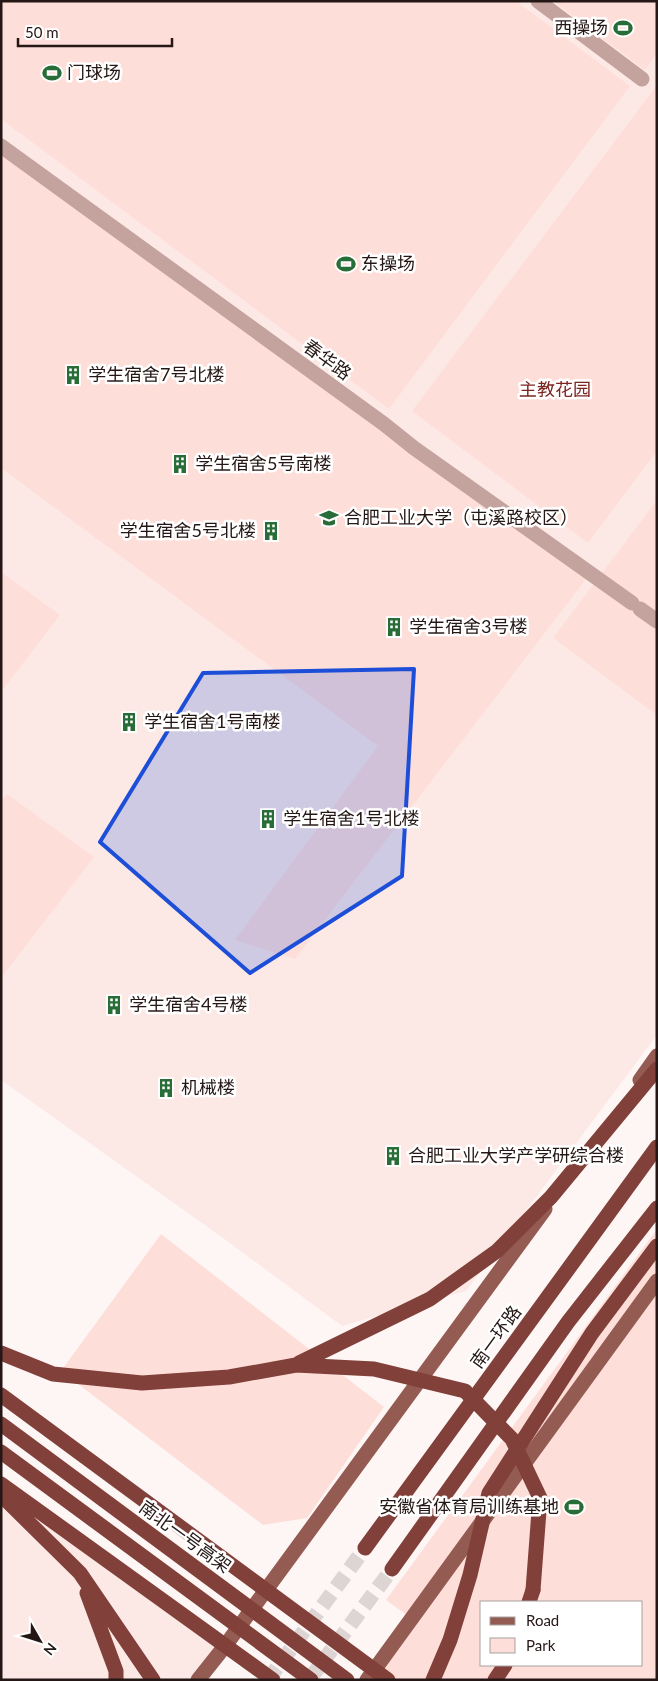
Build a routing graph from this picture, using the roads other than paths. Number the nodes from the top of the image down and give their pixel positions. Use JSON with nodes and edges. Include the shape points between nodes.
{"nodes":[{"id":1,"x":538,"y":1,"type":"edge"},
{"id":2,"x":642,"y":79,"type":"dead end"},
{"id":3,"x":1,"y":146,"type":"edge"},
{"id":4,"x":657,"y":621,"type":"edge"},
{"id":5,"x":657,"y":1056,"type":"edge"},
{"id":6,"x":657,"y":1069,"type":"edge"},
{"id":7,"x":657,"y":1147,"type":"edge"},
{"id":8,"x":657,"y":1208,"type":"edge"},
{"id":9,"x":657,"y":1246,"type":"edge"},
{"id":10,"x":657,"y":1281,"type":"edge"},
{"id":11,"x":1,"y":1353,"type":"edge"},
{"id":12,"x":296,"y":1365,"type":"junction"},
{"id":13,"x":1,"y":1395,"type":"edge"},
{"id":14,"x":1,"y":1424,"type":"edge"},
{"id":15,"x":1,"y":1452,"type":"edge"},
{"id":16,"x":1,"y":1484,"type":"edge"},
{"id":17,"x":1,"y":1495,"type":"edge"},
{"id":18,"x":365,"y":1548,"type":"tunnel mouth"},
{"id":19,"x":392,"y":1569,"type":"tunnel mouth"},
{"id":20,"x":80,"y":1573,"type":"junction"},
{"id":21,"x":265,"y":1590,"type":"junction"},
{"id":22,"x":529,"y":1601,"type":"edge"},
{"id":23,"x":225,"y":1646,"type":"junction"},
{"id":24,"x":504,"y":1666,"type":"edge"},
{"id":25,"x":371,"y":1675,"type":"edge"},
{"id":26,"x":116,"y":1680,"type":"edge"},
{"id":27,"x":153,"y":1680,"type":"edge"},
{"id":28,"x":198,"y":1680,"type":"edge"},
{"id":29,"x":273,"y":1680,"type":"edge"},
{"id":30,"x":311,"y":1680,"type":"edge"},
{"id":31,"x":347,"y":1680,"type":"edge"},
{"id":32,"x":388,"y":1680,"type":"edge"},
{"id":33,"x":433,"y":1680,"type":"edge"},
{"id":34,"x":495,"y":1680,"type":"edge"}],
"edges":[{"from":1,"to":2,"type":"street"},
{"from":3,"to":4,"type":"street","name":"春华路"},
{"from":5,"to":21,"type":"main road"},
{"from":6,"to":12,"type":"highway","bridge":true,"via":[[551,1197],[497,1251],[430,1299]]},
{"from":7,"to":18,"type":"highway","name":"南一环路"},
{"from":8,"to":19,"type":"highway","via":[[568,1322]]},
{"from":9,"to":33,"type":"highway","bridge":true,"via":[[592,1333],[489,1493],[464,1594]]},
{"from":10,"to":25,"type":"main road"},
{"from":11,"to":12,"type":"highway","bridge":true,"via":[[53,1374],[142,1383],[228,1377]]},
{"from":12,"to":22,"type":"highway","bridge":true,"via":[[374,1369],[465,1391],[512,1440],[540,1498],[533,1590]]},
{"from":13,"to":21,"type":"highway"},
{"from":14,"to":31,"type":"highway","name":"南北一号高架","bridge":true},
{"from":15,"to":30,"type":"highway","bridge":true},
{"from":16,"to":23,"type":"highway"},
{"from":17,"to":20,"type":"highway"},
{"from":20,"to":26,"type":"highway","via":[[116,1671]]},
{"from":20,"to":27,"type":"highway"},
{"from":21,"to":23,"type":"main road"},
{"from":21,"to":25,"type":"highway"},
{"from":23,"to":28,"type":"main road"},
{"from":23,"to":29,"type":"highway"},
{"from":24,"to":34,"type":"highway"},
{"from":25,"to":32,"type":"highway"}]}
